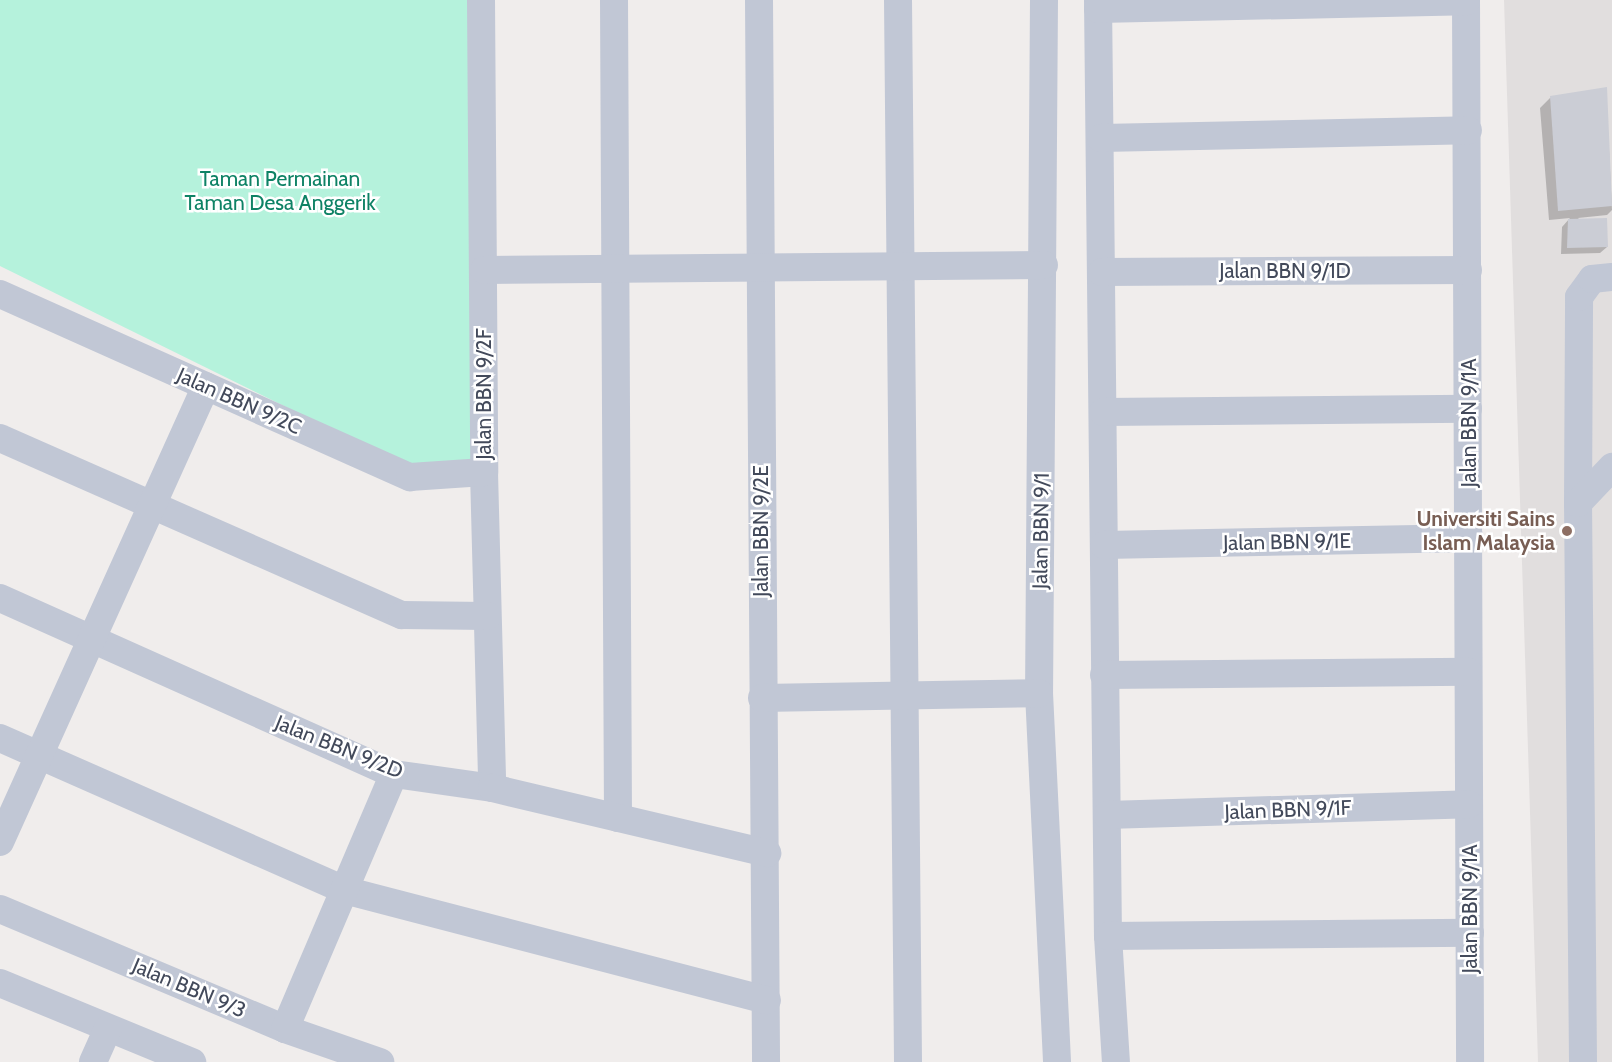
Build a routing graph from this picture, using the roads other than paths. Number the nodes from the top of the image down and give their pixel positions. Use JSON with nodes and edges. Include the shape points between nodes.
{"nodes":[{"id":1,"x":481,"y":0,"type":"edge"},
{"id":2,"x":614,"y":0,"type":"edge"},
{"id":3,"x":759,"y":0,"type":"edge"},
{"id":4,"x":898,"y":0,"type":"edge"},
{"id":5,"x":1044,"y":0,"type":"edge"},
{"id":6,"x":1466,"y":1,"type":"edge"},
{"id":7,"x":1098,"y":4,"type":"edge"},
{"id":8,"x":1468,"y":130,"type":"junction"},
{"id":9,"x":1101,"y":138,"type":"junction"},
{"id":10,"x":901,"y":265,"type":"junction"},
{"id":11,"x":1044,"y":265,"type":"junction"},
{"id":12,"x":760,"y":267,"type":"junction"},
{"id":13,"x":617,"y":268,"type":"junction"},
{"id":14,"x":484,"y":270,"type":"junction"},
{"id":15,"x":1468,"y":270,"type":"junction"},
{"id":16,"x":1102,"y":272,"type":"junction"},
{"id":17,"x":1612,"y":277,"type":"edge"},
{"id":18,"x":0,"y":294,"type":"edge"},
{"id":19,"x":206,"y":386,"type":"junction"},
{"id":20,"x":1468,"y":410,"type":"junction"},
{"id":21,"x":1103,"y":412,"type":"junction"},
{"id":22,"x":0,"y":438,"type":"edge"},
{"id":23,"x":1612,"y":467,"type":"edge"},
{"id":24,"x":484,"y":472,"type":"junction"},
{"id":25,"x":1578,"y":503,"type":"junction"},
{"id":26,"x":153,"y":504,"type":"junction"},
{"id":27,"x":1470,"y":538,"type":"junction"},
{"id":28,"x":1104,"y":545,"type":"junction"},
{"id":29,"x":0,"y":598,"type":"edge"},
{"id":30,"x":486,"y":616,"type":"junction"},
{"id":31,"x":93,"y":639,"type":"junction"},
{"id":32,"x":1468,"y":672,"type":"junction"},
{"id":33,"x":1104,"y":675,"type":"junction"},
{"id":34,"x":1039,"y":693,"type":"junction"},
{"id":35,"x":905,"y":695,"type":"junction"},
{"id":36,"x":762,"y":698,"type":"junction"},
{"id":37,"x":0,"y":738,"type":"edge"},
{"id":38,"x":40,"y":755,"type":"junction"},
{"id":39,"x":394,"y":774,"type":"junction"},
{"id":40,"x":492,"y":788,"type":"junction"},
{"id":41,"x":1469,"y":804,"type":"junction"},
{"id":42,"x":1107,"y":815,"type":"junction"},
{"id":43,"x":618,"y":818,"type":"junction"},
{"id":44,"x":0,"y":842,"type":"edge"},
{"id":45,"x":767,"y":853,"type":"junction"},
{"id":46,"x":344,"y":890,"type":"junction"},
{"id":47,"x":0,"y":909,"type":"edge"},
{"id":48,"x":1470,"y":933,"type":"junction"},
{"id":49,"x":1108,"y":936,"type":"junction"},
{"id":50,"x":0,"y":983,"type":"edge"},
{"id":51,"x":767,"y":1000,"type":"junction"},
{"id":52,"x":108,"y":1029,"type":"junction"},
{"id":53,"x":285,"y":1029,"type":"junction"},
{"id":54,"x":93,"y":1062,"type":"edge"},
{"id":55,"x":192,"y":1062,"type":"edge"},
{"id":56,"x":380,"y":1062,"type":"edge"},
{"id":57,"x":766,"y":1062,"type":"edge"},
{"id":58,"x":909,"y":1062,"type":"edge"},
{"id":59,"x":1057,"y":1062,"type":"edge"},
{"id":60,"x":1116,"y":1062,"type":"edge"},
{"id":61,"x":1470,"y":1062,"type":"edge"},
{"id":62,"x":1583,"y":1062,"type":"edge"}],
"edges":[{"from":1,"to":14,"type":"street","name":"Jalan BBN 9/2F"},
{"from":2,"to":13,"type":"street"},
{"from":3,"to":12,"type":"street","name":"Jalan BBN 9/2E"},
{"from":4,"to":10,"type":"street"},
{"from":5,"to":11,"type":"street","name":"Jalan BBN 9/1"},
{"from":6,"to":7,"type":"street"},
{"from":6,"to":8,"type":"street","name":"Jalan BBN 9/1A"},
{"from":7,"to":9,"type":"street"},
{"from":8,"to":9,"type":"street"},
{"from":8,"to":15,"type":"street","name":"Jalan BBN 9/1A"},
{"from":9,"to":16,"type":"street"},
{"from":10,"to":11,"type":"street"},
{"from":10,"to":12,"type":"street"},
{"from":10,"to":35,"type":"street"},
{"from":11,"to":34,"type":"street","name":"Jalan BBN 9/1"},
{"from":12,"to":13,"type":"street"},
{"from":12,"to":36,"type":"street","name":"Jalan BBN 9/2E"},
{"from":13,"to":14,"type":"street"},
{"from":13,"to":43,"type":"street"},
{"from":14,"to":24,"type":"street","name":"Jalan BBN 9/2F"},
{"from":15,"to":16,"type":"street","name":"Jalan BBN 9/1D"},
{"from":15,"to":20,"type":"street","name":"Jalan BBN 9/1A"},
{"from":16,"to":21,"type":"street"},
{"from":17,"to":25,"type":"street","via":[[1592,279],[1579,297]]},
{"from":18,"to":19,"type":"street","name":"Jalan BBN 9/2C"},
{"from":19,"to":24,"type":"street","name":"Jalan BBN 9/2C","via":[[410,477]]},
{"from":19,"to":26,"type":"street"},
{"from":20,"to":21,"type":"street"},
{"from":20,"to":27,"type":"street","name":"Jalan BBN 9/1A"},
{"from":21,"to":28,"type":"street"},
{"from":22,"to":26,"type":"street"},
{"from":23,"to":25,"type":"street"},
{"from":24,"to":30,"type":"street","name":"Jalan BBN 9/2F"},
{"from":25,"to":62,"type":"street"},
{"from":26,"to":30,"type":"street","via":[[402,615]]},
{"from":26,"to":31,"type":"street"},
{"from":27,"to":28,"type":"street","name":"Jalan BBN 9/1E"},
{"from":27,"to":32,"type":"street","name":"Jalan BBN 9/1A"},
{"from":28,"to":33,"type":"street"},
{"from":29,"to":31,"type":"street","name":"Jalan BBN 9/2D"},
{"from":30,"to":40,"type":"street","name":"Jalan BBN 9/2F"},
{"from":31,"to":38,"type":"street"},
{"from":31,"to":39,"type":"street","name":"Jalan BBN 9/2D"},
{"from":32,"to":33,"type":"street"},
{"from":32,"to":41,"type":"street","name":"Jalan BBN 9/1A"},
{"from":33,"to":42,"type":"street"},
{"from":34,"to":35,"type":"street"},
{"from":34,"to":59,"type":"street","name":"Jalan BBN 9/1"},
{"from":35,"to":36,"type":"street"},
{"from":35,"to":58,"type":"street"},
{"from":36,"to":45,"type":"street","name":"Jalan BBN 9/2E"},
{"from":37,"to":38,"type":"street"},
{"from":38,"to":44,"type":"street"},
{"from":38,"to":46,"type":"street"},
{"from":39,"to":40,"type":"street","name":"Jalan BBN 9/2D"},
{"from":39,"to":46,"type":"street"},
{"from":40,"to":43,"type":"street","name":"Jalan BBN 9/2D"},
{"from":41,"to":42,"type":"street","name":"Jalan BBN 9/1F"},
{"from":41,"to":48,"type":"street","name":"Jalan BBN 9/1A"},
{"from":42,"to":49,"type":"street"},
{"from":43,"to":45,"type":"street","name":"Jalan BBN 9/2D"},
{"from":45,"to":51,"type":"street","name":"Jalan BBN 9/2E"},
{"from":46,"to":51,"type":"street"},
{"from":46,"to":53,"type":"street"},
{"from":47,"to":53,"type":"street","name":"Jalan BBN 9/3"},
{"from":48,"to":49,"type":"street"},
{"from":48,"to":61,"type":"street","name":"Jalan BBN 9/1A"},
{"from":49,"to":60,"type":"street"},
{"from":50,"to":52,"type":"street"},
{"from":51,"to":57,"type":"street","name":"Jalan BBN 9/2E"},
{"from":52,"to":54,"type":"street"},
{"from":52,"to":55,"type":"street"},
{"from":53,"to":56,"type":"street","name":"Jalan BBN 9/3"}]}
